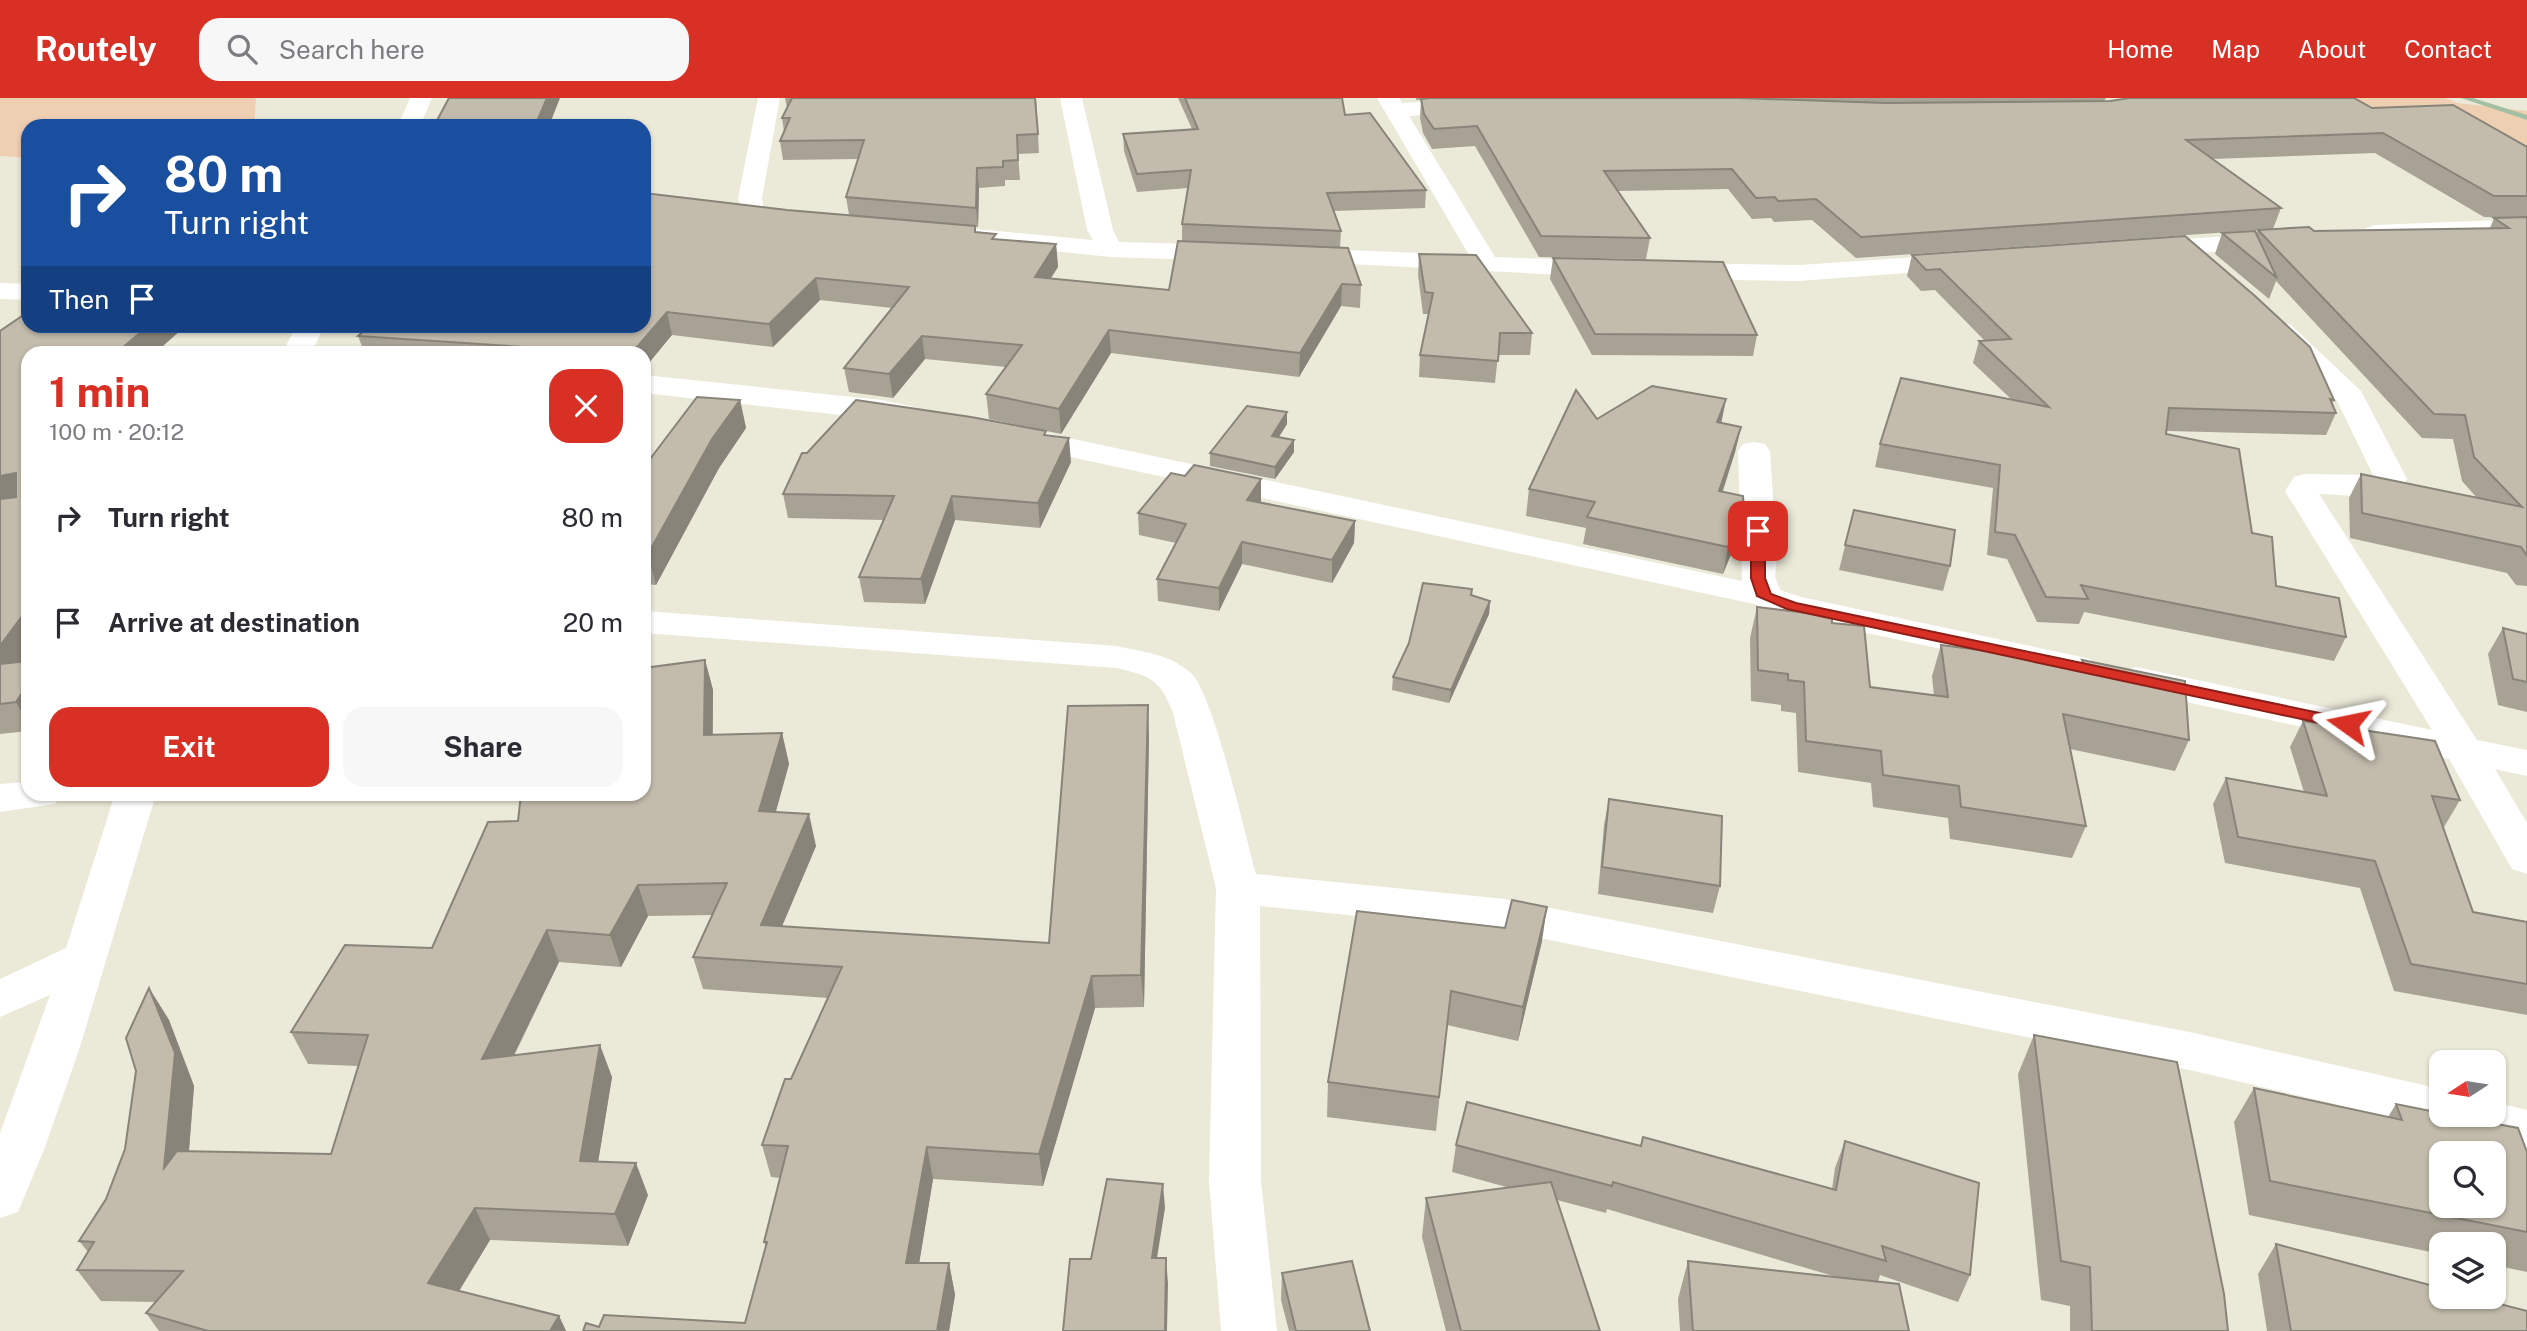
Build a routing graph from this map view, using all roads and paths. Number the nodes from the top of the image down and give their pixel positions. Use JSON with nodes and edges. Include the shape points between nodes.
{"nodes":[{"id":1,"x":421,"y":98,"type":"edge"},
{"id":2,"x":769,"y":98,"type":"edge"},
{"id":3,"x":1071,"y":98,"type":"edge"},
{"id":4,"x":1392,"y":104,"type":"edge"},
{"id":5,"x":1491,"y":104,"type":"edge"},
{"id":6,"x":412,"y":119,"type":"edge"},
{"id":7,"x":725,"y":209,"type":"edge"},
{"id":8,"x":752,"y":211,"type":"junction"},
{"id":9,"x":779,"y":220,"type":"edge"},
{"id":10,"x":2527,"y":226,"type":"edge"},
{"id":11,"x":916,"y":232,"type":"edge"},
{"id":12,"x":2353,"y":235,"type":"edge"},
{"id":13,"x":2298,"y":239,"type":"edge"},
{"id":14,"x":2188,"y":247,"type":"junction"},
{"id":15,"x":1111,"y":248,"type":"junction"},
{"id":16,"x":2119,"y":252,"type":"edge"},
{"id":17,"x":1248,"y":254,"type":"edge"},
{"id":18,"x":1275,"y":255,"type":"edge"},
{"id":19,"x":1994,"y":260,"type":"edge"},
{"id":20,"x":1487,"y":264,"type":"junction"},
{"id":21,"x":1622,"y":270,"type":"edge"},
{"id":22,"x":1649,"y":270,"type":"edge"},
{"id":23,"x":2218,"y":274,"type":"edge"},
{"id":24,"x":0,"y":291,"type":"edge"},
{"id":25,"x":21,"y":292,"type":"edge"},
{"id":26,"x":2259,"y":309,"type":"edge"},
{"id":27,"x":651,"y":385,"type":"edge"},
{"id":28,"x":932,"y":418,"type":"edge"},
{"id":29,"x":984,"y":429,"type":"edge"},
{"id":30,"x":1754,"y":451,"type":"dead end"},
{"id":31,"x":1764,"y":596,"type":"junction"},
{"id":32,"x":651,"y":623,"type":"edge"},
{"id":33,"x":2463,"y":748,"type":"junction"},
{"id":34,"x":2527,"y":763,"type":"edge"},
{"id":35,"x":21,"y":796,"type":"edge"},
{"id":36,"x":0,"y":798,"type":"edge"},
{"id":37,"x":134,"y":801,"type":"edge"},
{"id":38,"x":2527,"y":859,"type":"edge"},
{"id":39,"x":1238,"y":888,"type":"junction"},
{"id":40,"x":86,"y":958,"type":"junction"},
{"id":41,"x":0,"y":999,"type":"edge"},
{"id":42,"x":2429,"y":1106,"type":"edge"},
{"id":43,"x":2506,"y":1125,"type":"edge"},
{"id":44,"x":2527,"y":1130,"type":"edge"},
{"id":45,"x":0,"y":1196,"type":"edge"},
{"id":46,"x":1249,"y":1331,"type":"edge"}],
"edges":[{"from":1,"to":6,"type":"street"},
{"from":2,"to":8,"type":"street","via":[[756,158]]},
{"from":3,"to":15,"type":"street","via":[[1101,230]]},
{"from":4,"to":5,"type":"street"},
{"from":4,"to":20,"type":"street"},
{"from":7,"to":8,"type":"street"},
{"from":8,"to":9,"type":"street"},
{"from":10,"to":12,"type":"street"},
{"from":11,"to":15,"type":"street"},
{"from":13,"to":14,"type":"street"},
{"from":14,"to":16,"type":"street"},
{"from":14,"to":23,"type":"street"},
{"from":15,"to":17,"type":"street"},
{"from":18,"to":20,"type":"street"},
{"from":19,"to":22,"type":"street","via":[[1799,273]]},
{"from":20,"to":21,"type":"street"},
{"from":24,"to":25,"type":"street"},
{"from":26,"to":33,"type":"street","via":[[2350,397],[2391,479],[2380,485],[2305,484],[2301,491]]},
{"from":27,"to":28,"type":"street","via":[[879,407]]},
{"from":29,"to":31,"type":"street"},
{"from":30,"to":31,"type":"street","via":[[1758,578]]},
{"from":31,"to":33,"type":"street","via":[[1895,629]]},
{"from":32,"to":39,"type":"street","via":[[1116,657],[1159,667],[1180,683],[1192,713]]},
{"from":33,"to":34,"type":"street"},
{"from":33,"to":38,"type":"street"},
{"from":35,"to":36,"type":"street"},
{"from":37,"to":40,"type":"street"},
{"from":39,"to":42,"type":"street","via":[[1505,915],[2194,1052]]},
{"from":39,"to":46,"type":"street","via":[[1235,1181]]},
{"from":40,"to":41,"type":"street"},
{"from":40,"to":45,"type":"street","via":[[27,1132]]},
{"from":43,"to":44,"type":"street"}]}
